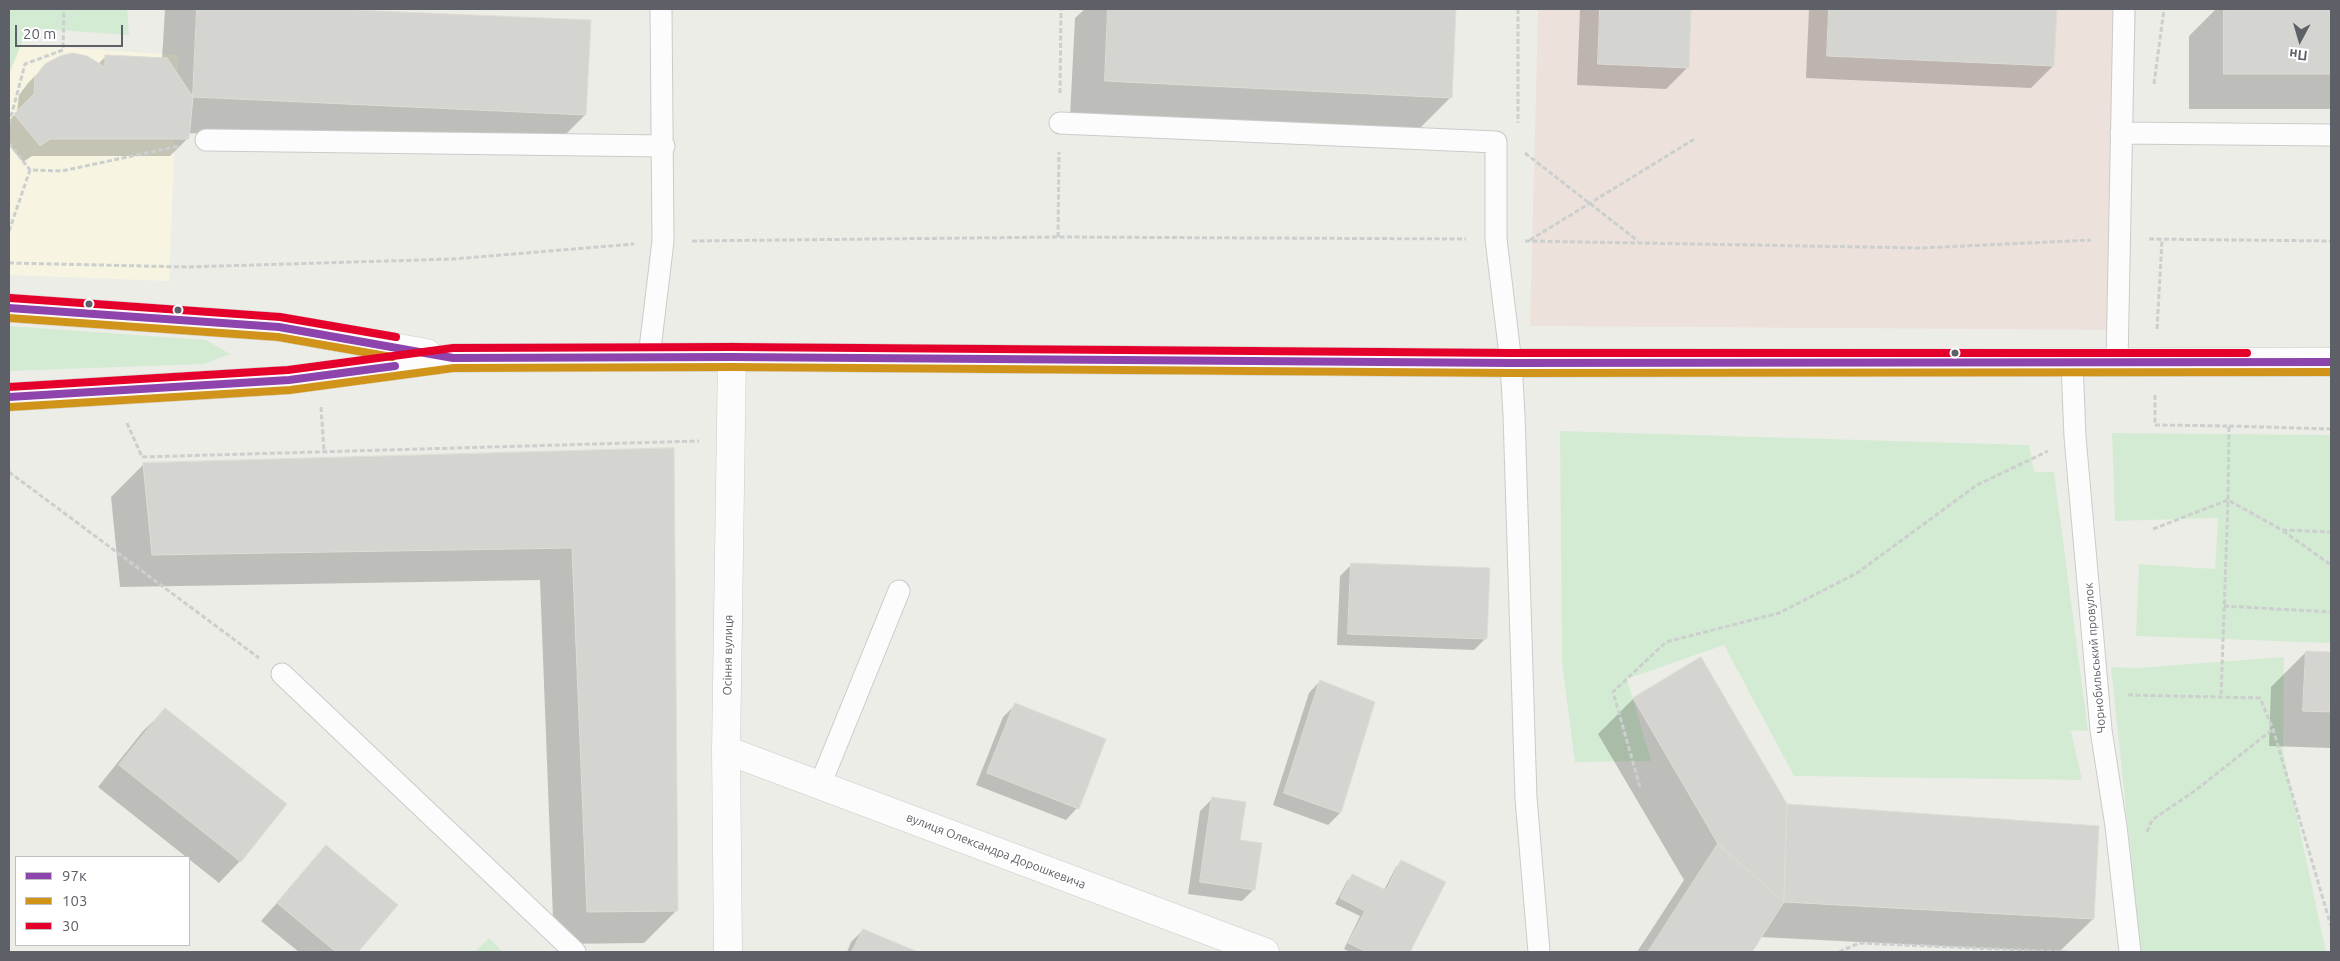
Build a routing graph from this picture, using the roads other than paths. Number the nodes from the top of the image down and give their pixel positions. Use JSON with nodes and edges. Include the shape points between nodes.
{"nodes":[{"id":1,"x":660,"y":9,"type":"edge"},
{"id":2,"x":2124,"y":9,"type":"edge"},
{"id":3,"x":1060,"y":123,"type":"dead end"},
{"id":4,"x":2121,"y":132,"type":"junction"},
{"id":5,"x":2331,"y":135,"type":"edge"},
{"id":6,"x":206,"y":140,"type":"road end"},
{"id":7,"x":664,"y":146,"type":"junction"},
{"id":8,"x":9,"y":308,"type":"edge"},
{"id":9,"x":649,"y":357,"type":"junction"},
{"id":10,"x":732,"y":357,"type":"junction"},
{"id":11,"x":453,"y":358,"type":"junction"},
{"id":12,"x":2331,"y":362,"type":"edge"},
{"id":13,"x":1511,"y":363,"type":"junction"},
{"id":14,"x":2072,"y":363,"type":"junction"},
{"id":15,"x":2117,"y":363,"type":"junction"},
{"id":16,"x":9,"y":398,"type":"edge"},
{"id":17,"x":899,"y":591,"type":"dead end"},
{"id":18,"x":282,"y":674,"type":"road end"},
{"id":19,"x":726,"y":750,"type":"junction"},
{"id":20,"x":820,"y":785,"type":"junction"},
{"id":21,"x":575,"y":952,"type":"edge"},
{"id":22,"x":728,"y":952,"type":"edge"},
{"id":23,"x":1265,"y":952,"type":"edge"},
{"id":24,"x":1539,"y":952,"type":"edge"},
{"id":25,"x":2130,"y":952,"type":"edge"}],
"edges":[{"from":1,"to":7,"type":"lane"},
{"from":2,"to":4,"type":"lane"},
{"from":3,"to":13,"type":"lane","via":[[1496,142],[1496,239]]},
{"from":4,"to":5,"type":"lane"},
{"from":4,"to":15,"type":"lane"},
{"from":6,"to":7,"type":"lane"},
{"from":7,"to":9,"type":"lane","via":[[663,241]]},
{"from":8,"to":11,"type":"main road","via":[[279,327]]},
{"from":9,"to":10,"type":"main road"},
{"from":9,"to":11,"type":"main road"},
{"from":10,"to":13,"type":"main road"},
{"from":10,"to":19,"type":"main road","name":"Осіння вулиця"},
{"from":11,"to":16,"type":"main road","via":[[289,380]]},
{"from":12,"to":15,"type":"main road"},
{"from":13,"to":14,"type":"main road"},
{"from":13,"to":24,"type":"lane","via":[[1526,798]]},
{"from":14,"to":15,"type":"main road"},
{"from":14,"to":25,"type":"lane","name":"Чорнобильський провулок","via":[[2075,437],[2101,730]]},
{"from":17,"to":20,"type":"lane"},
{"from":18,"to":21,"type":"lane"},
{"from":19,"to":20,"type":"main road","name":"вулиця Олександра Дорошкевича"},
{"from":19,"to":22,"type":"main road","name":"Осіння вулиця"},
{"from":20,"to":23,"type":"main road","name":"вулиця Олександра Дорошкевича"}]}
